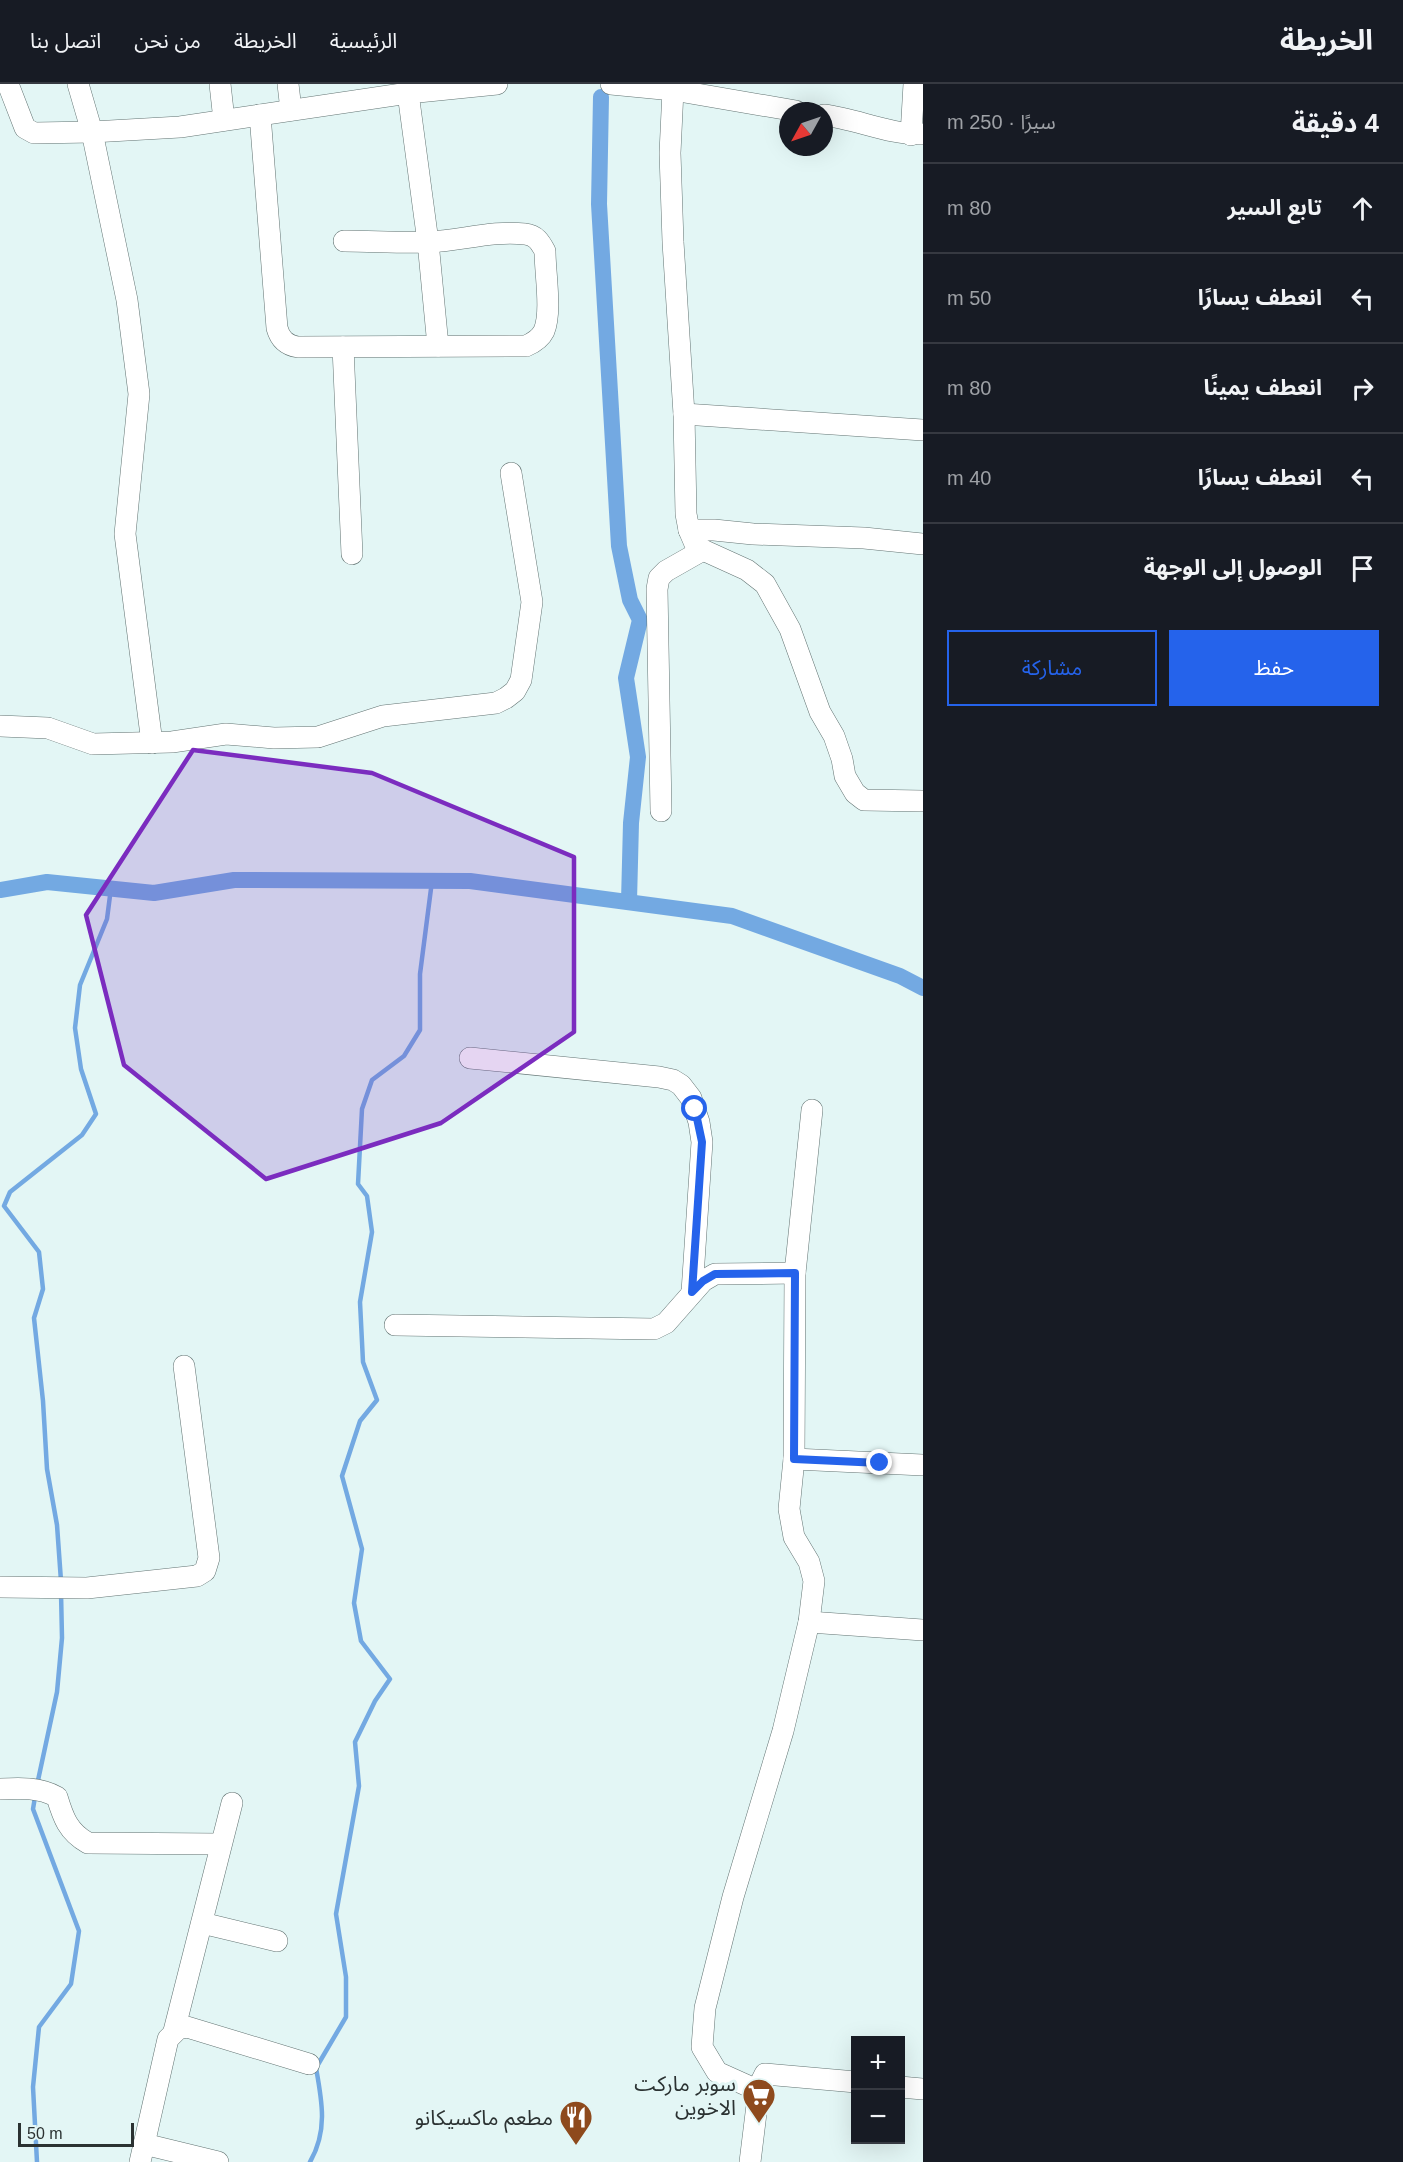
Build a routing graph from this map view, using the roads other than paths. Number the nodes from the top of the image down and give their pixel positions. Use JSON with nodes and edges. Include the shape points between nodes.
{"nodes":[{"id":1,"x":8,"y":84,"type":"edge"},
{"id":2,"x":78,"y":84,"type":"edge"},
{"id":3,"x":219,"y":84,"type":"edge"},
{"id":4,"x":288,"y":84,"type":"edge"},
{"id":5,"x":497,"y":84,"type":"edge"},
{"id":6,"x":611,"y":84,"type":"edge"},
{"id":7,"x":914,"y":84,"type":"edge"},
{"id":8,"x":673,"y":90,"type":"junction"},
{"id":9,"x":408,"y":93,"type":"junction"},
{"id":10,"x":779,"y":108,"type":"edge"},
{"id":11,"x":291,"y":110,"type":"junction"},
{"id":12,"x":260,"y":115,"type":"junction"},
{"id":13,"x":833,"y":116,"type":"edge"},
{"id":14,"x":224,"y":120,"type":"junction"},
{"id":15,"x":92,"y":132,"type":"junction"},
{"id":16,"x":917,"y":134,"type":"edge"},
{"id":17,"x":344,"y":241,"type":"dead end"},
{"id":18,"x":428,"y":242,"type":"junction"},
{"id":19,"x":438,"y":346,"type":"junction"},
{"id":20,"x":343,"y":347,"type":"junction"},
{"id":21,"x":684,"y":414,"type":"junction"},
{"id":22,"x":923,"y":430,"type":"edge"},
{"id":23,"x":511,"y":473,"type":"dead end"},
{"id":24,"x":689,"y":530,"type":"junction"},
{"id":25,"x":923,"y":544,"type":"edge"},
{"id":26,"x":703,"y":550,"type":"junction"},
{"id":27,"x":352,"y":554,"type":"dead end"},
{"id":28,"x":0,"y":726,"type":"edge"},
{"id":29,"x":152,"y":743,"type":"junction"},
{"id":30,"x":923,"y":801,"type":"edge"},
{"id":31,"x":661,"y":811,"type":"dead end"},
{"id":32,"x":470,"y":1059,"type":"dead end"},
{"id":33,"x":812,"y":1110,"type":"dead end"},
{"id":34,"x":795,"y":1273,"type":"junction"},
{"id":35,"x":692,"y":1292,"type":"junction"},
{"id":36,"x":395,"y":1325,"type":"dead end"},
{"id":37,"x":184,"y":1366,"type":"dead end"},
{"id":38,"x":794,"y":1459,"type":"junction"},
{"id":39,"x":923,"y":1466,"type":"edge"},
{"id":40,"x":0,"y":1587,"type":"edge"},
{"id":41,"x":809,"y":1622,"type":"junction"},
{"id":42,"x":923,"y":1630,"type":"edge"},
{"id":43,"x":0,"y":1789,"type":"edge"},
{"id":44,"x":232,"y":1803,"type":"dead end"},
{"id":45,"x":221,"y":1844,"type":"junction"},
{"id":46,"x":202,"y":1923,"type":"junction"},
{"id":47,"x":277,"y":1941,"type":"dead end"},
{"id":48,"x":174,"y":2031,"type":"junction"},
{"id":49,"x":309,"y":2064,"type":"dead end"},
{"id":50,"x":851,"y":2082,"type":"edge"},
{"id":51,"x":905,"y":2087,"type":"edge"},
{"id":52,"x":923,"y":2089,"type":"edge"},
{"id":53,"x":757,"y":2090,"type":"junction"},
{"id":54,"x":142,"y":2153,"type":"edge"},
{"id":55,"x":218,"y":2162,"type":"edge"},
{"id":56,"x":750,"y":2162,"type":"edge"}],
"edges":[{"from":1,"to":15,"type":"street","via":[[29,132]]},
{"from":2,"to":15,"type":"street"},
{"from":3,"to":14,"type":"street"},
{"from":4,"to":11,"type":"street"},
{"from":5,"to":9,"type":"street"},
{"from":6,"to":8,"type":"street"},
{"from":7,"to":16,"type":"street"},
{"from":8,"to":10,"type":"street"},
{"from":8,"to":21,"type":"street","via":[[670,153]]},
{"from":9,"to":11,"type":"street"},
{"from":9,"to":18,"type":"street"},
{"from":11,"to":12,"type":"street"},
{"from":12,"to":14,"type":"street"},
{"from":12,"to":20,"type":"street","via":[[279,335],[291,346]]},
{"from":13,"to":16,"type":"street"},
{"from":14,"to":15,"type":"street"},
{"from":15,"to":29,"type":"street","via":[[127,300],[139,394],[125,534]]},
{"from":17,"to":18,"type":"street"},
{"from":18,"to":19,"type":"street"},
{"from":18,"to":19,"type":"street","via":[[524,234],[541,242],[544,251],[547,313],[544,332],[536,341],[526,346]]},
{"from":19,"to":20,"type":"street"},
{"from":20,"to":27,"type":"street"},
{"from":21,"to":22,"type":"street"},
{"from":21,"to":24,"type":"street"},
{"from":23,"to":29,"type":"street","via":[[532,602],[521,680],[506,698],[496,703],[383,716],[318,737],[226,734]]},
{"from":24,"to":25,"type":"street","via":[[864,537]]},
{"from":24,"to":26,"type":"street","via":[[695,544]]},
{"from":26,"to":30,"type":"street","via":[[747,570],[765,584],[790,629],[820,712],[834,736],[845,776],[855,793],[864,800]]},
{"from":26,"to":31,"type":"street","via":[[666,571],[659,578],[657,589]]},
{"from":28,"to":29,"type":"street","via":[[48,728],[93,744]]},
{"from":32,"to":35,"type":"street","via":[[659,1077],[681,1085],[691,1098],[702,1142]]},
{"from":33,"to":34,"type":"street"},
{"from":34,"to":35,"type":"street","via":[[715,1274]]},
{"from":34,"to":38,"type":"street"},
{"from":35,"to":36,"type":"street","via":[[666,1323],[654,1329]]},
{"from":37,"to":40,"type":"street","via":[[208,1568],[197,1576],[87,1588]]},
{"from":38,"to":39,"type":"street"},
{"from":38,"to":41,"type":"street","via":[[789,1509],[794,1537],[809,1562],[814,1581]]},
{"from":41,"to":42,"type":"street"},
{"from":41,"to":53,"type":"street","via":[[783,1731],[733,1897],[705,2008],[702,2047],[717,2072]]},
{"from":43,"to":45,"type":"street","via":[[50,1792],[57,1797],[64,1820],[88,1843]]},
{"from":44,"to":45,"type":"street"},
{"from":45,"to":46,"type":"street"},
{"from":46,"to":47,"type":"street"},
{"from":46,"to":48,"type":"street"},
{"from":48,"to":49,"type":"street","via":[[187,2028]]},
{"from":48,"to":54,"type":"street","via":[[168,2039]]},
{"from":50,"to":53,"type":"street","via":[[765,2074]]},
{"from":51,"to":52,"type":"street"},
{"from":53,"to":56,"type":"street"},
{"from":54,"to":55,"type":"street"}]}
